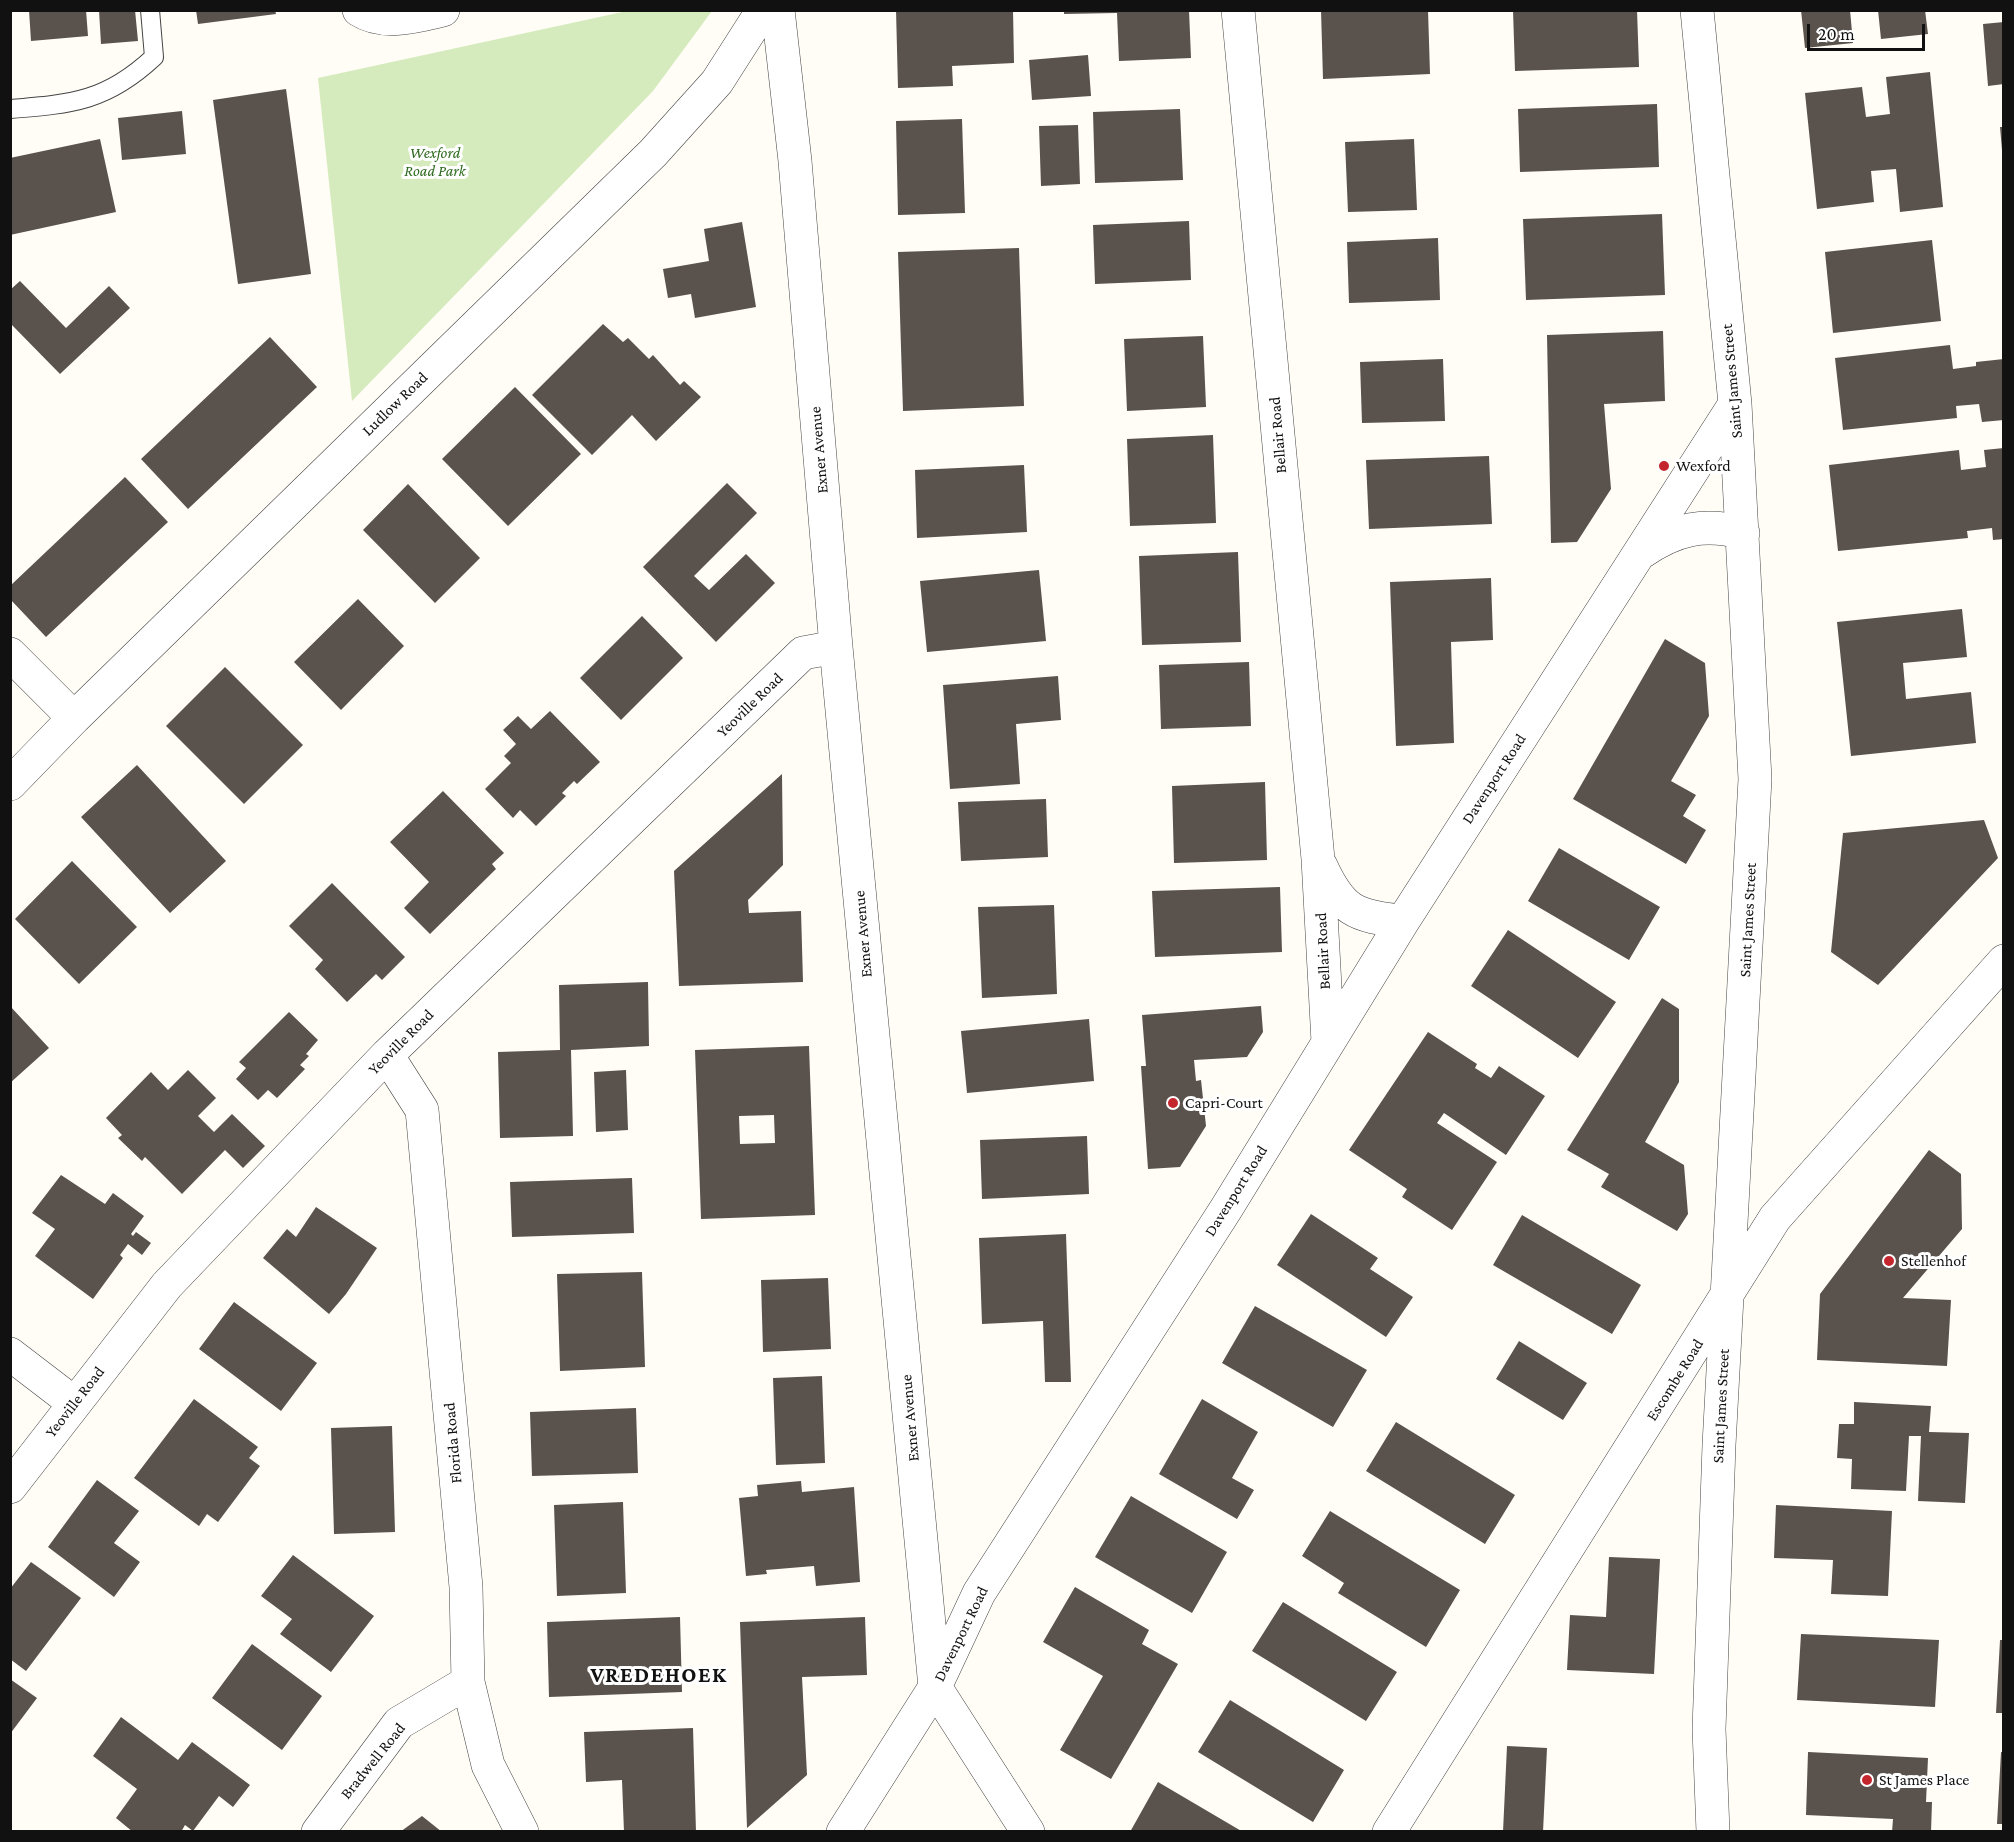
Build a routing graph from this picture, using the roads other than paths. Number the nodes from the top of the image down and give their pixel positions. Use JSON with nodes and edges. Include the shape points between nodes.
{"nodes":[{"id":1,"x":150,"y":10,"type":"edge"},
{"id":2,"x":443,"y":10,"type":"edge"},
{"id":3,"x":763,"y":10,"type":"edge"},
{"id":4,"x":778,"y":10,"type":"edge"},
{"id":5,"x":1238,"y":10,"type":"edge"},
{"id":6,"x":1697,"y":10,"type":"edge"},
{"id":7,"x":360,"y":11,"type":"edge"},
{"id":8,"x":10,"y":109,"type":"edge"},
{"id":9,"x":1735,"y":404,"type":"junction"},
{"id":10,"x":1743,"y":533,"type":"junction"},
{"id":11,"x":1638,"y":555,"type":"junction"},
{"id":12,"x":836,"y":647,"type":"junction"},
{"id":13,"x":10,"y":654,"type":"edge"},
{"id":14,"x":74,"y":718,"type":"junction"},
{"id":15,"x":10,"y":784,"type":"edge"},
{"id":16,"x":1318,"y":859,"type":"junction"},
{"id":17,"x":1403,"y":921,"type":"junction"},
{"id":18,"x":2004,"y":961,"type":"edge"},
{"id":19,"x":1328,"y":1042,"type":"junction"},
{"id":20,"x":387,"y":1055,"type":"junction"},
{"id":21,"x":1727,"y":1297,"type":"junction"},
{"id":22,"x":10,"y":1354,"type":"edge"},
{"id":23,"x":74,"y":1403,"type":"junction"},
{"id":24,"x":10,"y":1487,"type":"edge"},
{"id":25,"x":468,"y":1682,"type":"junction"},
{"id":26,"x":936,"y":1687,"type":"junction"},
{"id":27,"x":318,"y":1832,"type":"edge"},
{"id":28,"x":522,"y":1832,"type":"edge"},
{"id":29,"x":843,"y":1832,"type":"edge"},
{"id":30,"x":1028,"y":1832,"type":"edge"},
{"id":31,"x":1389,"y":1832,"type":"edge"},
{"id":32,"x":1713,"y":1832,"type":"edge"}],
"edges":[{"from":1,"to":8,"type":"lane","via":[[154,57],[131,78],[95,97],[68,104]]},
{"from":2,"to":7,"type":"street","via":[[387,19]]},
{"from":3,"to":14,"type":"street","name":"Ludlow Road","via":[[717,82],[653,153]]},
{"from":4,"to":12,"type":"street","name":"Exner Avenue","via":[[795,161]]},
{"from":5,"to":16,"type":"street","name":"Bellair Road"},
{"from":6,"to":9,"type":"street","name":"Saint James Street"},
{"from":9,"to":10,"type":"street","name":"Saint James Street"},
{"from":9,"to":11,"type":"street","name":"Davenport Road"},
{"from":10,"to":11,"type":"street","name":"Davenport Road","via":[[1714,526],[1690,528]]},
{"from":10,"to":21,"type":"street","name":"Saint James Street","via":[[1755,779]]},
{"from":11,"to":17,"type":"street","name":"Davenport Road"},
{"from":12,"to":20,"type":"street","name":"Yeoville Road","via":[[803,653]]},
{"from":12,"to":26,"type":"street","name":"Exner Avenue"},
{"from":13,"to":14,"type":"street"},
{"from":14,"to":15,"type":"street","name":"Ludlow Road"},
{"from":16,"to":17,"type":"street","name":"Bellair Road","via":[[1334,893],[1348,908],[1362,916]]},
{"from":16,"to":19,"type":"street","name":"Bellair Road"},
{"from":17,"to":19,"type":"street","name":"Davenport Road"},
{"from":18,"to":21,"type":"street","name":"Escombe Road","via":[[1775,1218]]},
{"from":19,"to":26,"type":"street","name":"Davenport Road","via":[[1226,1209],[979,1593]]},
{"from":20,"to":23,"type":"street","name":"Yeoville Road","via":[[167,1285]]},
{"from":20,"to":25,"type":"street","name":"Florida Road","via":[[422,1110],[466,1587]]},
{"from":21,"to":31,"type":"street","name":"Escombe Road"},
{"from":21,"to":32,"type":"street","name":"Saint James Street","via":[[1709,1718]]},
{"from":22,"to":23,"type":"street"},
{"from":23,"to":24,"type":"street","name":"Yeoville Road"},
{"from":25,"to":27,"type":"street","name":"Bradwell Road","via":[[399,1723]]},
{"from":25,"to":28,"type":"street","name":"Florida Road","via":[[488,1765]]},
{"from":26,"to":29,"type":"street","name":"Davenport Road"},
{"from":26,"to":30,"type":"street","name":"Exner Avenue"}]}
